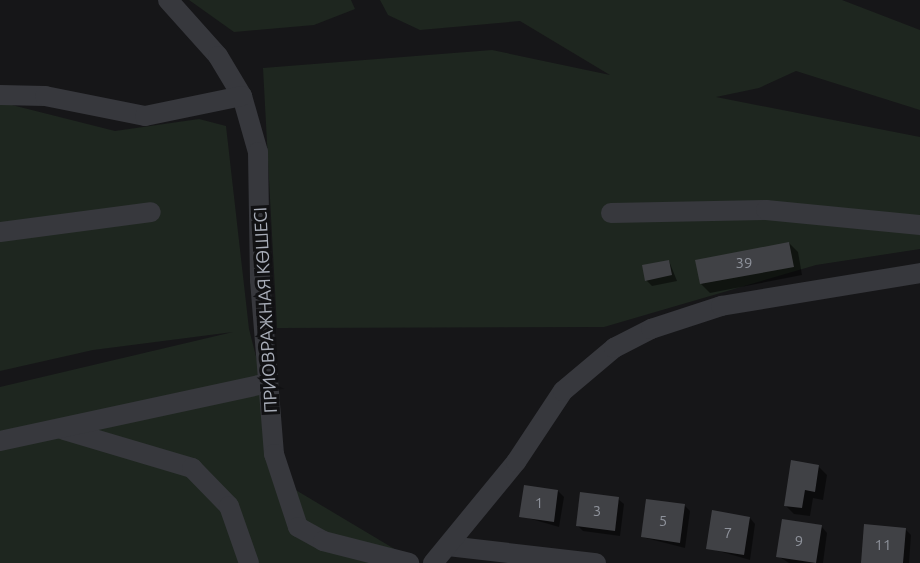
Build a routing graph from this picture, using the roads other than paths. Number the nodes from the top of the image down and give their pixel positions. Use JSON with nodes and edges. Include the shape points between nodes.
{"nodes":[{"id":1,"x":168,"y":0,"type":"edge"},
{"id":2,"x":0,"y":95,"type":"edge"},
{"id":3,"x":242,"y":96,"type":"junction"},
{"id":4,"x":152,"y":212,"type":"dead end"},
{"id":5,"x":611,"y":213,"type":"dead end"},
{"id":6,"x":920,"y":225,"type":"edge"},
{"id":7,"x":0,"y":232,"type":"edge"},
{"id":8,"x":920,"y":273,"type":"edge"},
{"id":9,"x":268,"y":383,"type":"junction"},
{"id":10,"x":58,"y":429,"type":"junction"},
{"id":11,"x":0,"y":441,"type":"edge"},
{"id":12,"x":448,"y":546,"type":"junction"},
{"id":13,"x":249,"y":563,"type":"edge"},
{"id":14,"x":408,"y":563,"type":"edge"},
{"id":15,"x":433,"y":563,"type":"edge"},
{"id":16,"x":596,"y":563,"type":"edge"}],
"edges":[{"from":1,"to":3,"type":"street","name":"ПРИОВРАЖНАЯ КӨШЕСІ","via":[[218,56]]},
{"from":2,"to":3,"type":"street","via":[[45,96],[145,116]]},
{"from":3,"to":9,"type":"street","name":"ПРИОВРАЖНАЯ КӨШЕСІ","via":[[258,152]]},
{"from":4,"to":7,"type":"street"},
{"from":5,"to":6,"type":"street","via":[[766,210]]},
{"from":8,"to":12,"type":"street","via":[[769,294],[633,337],[594,362],[563,391],[516,462]]},
{"from":9,"to":10,"type":"street"},
{"from":9,"to":14,"type":"street","name":"ПРИОВРАЖНАЯ КӨШЕСІ","via":[[274,454],[297,527],[323,541]]},
{"from":10,"to":11,"type":"street"},
{"from":10,"to":13,"type":"street","via":[[192,468],[229,506]]},
{"from":12,"to":15,"type":"street"},
{"from":12,"to":16,"type":"street"}]}
